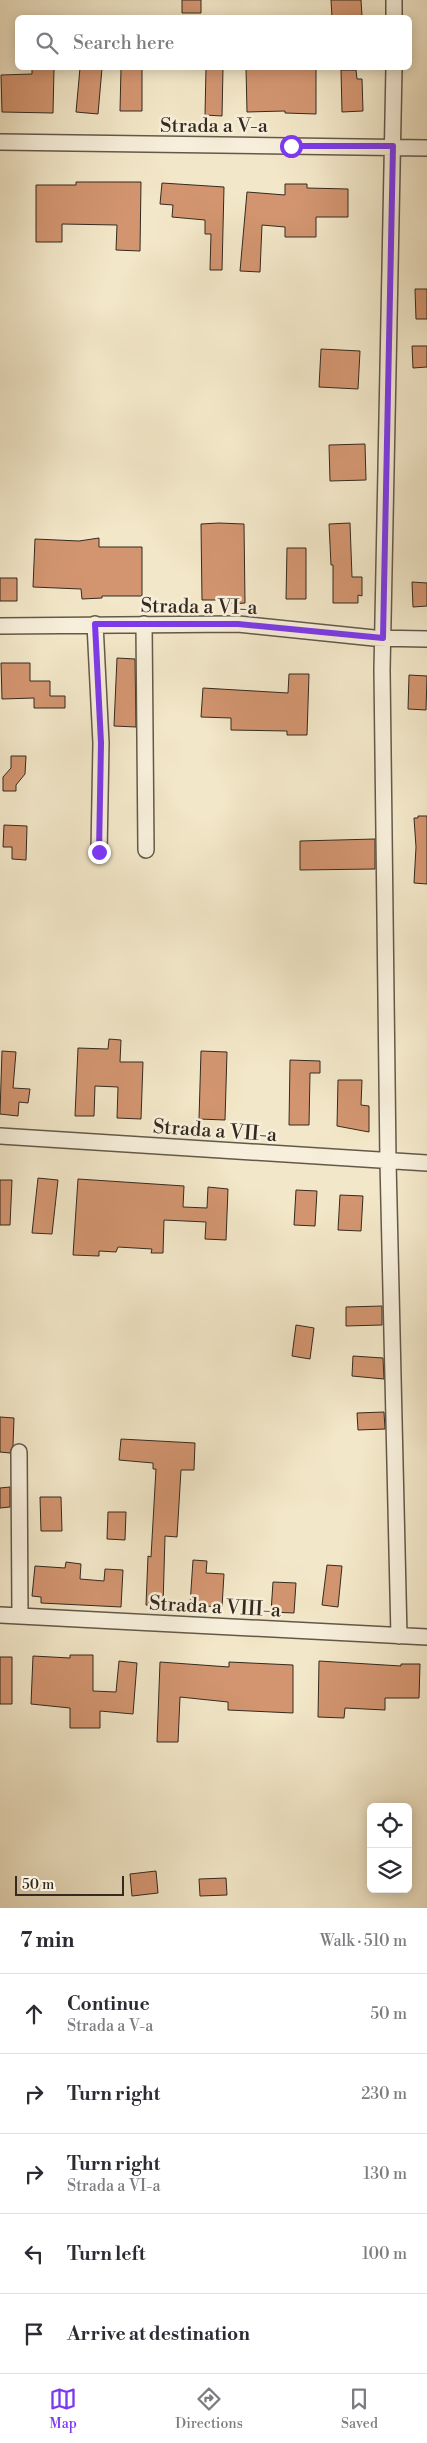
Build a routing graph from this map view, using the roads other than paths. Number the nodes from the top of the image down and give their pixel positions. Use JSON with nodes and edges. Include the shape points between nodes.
{"nodes":[{"id":1,"x":394,"y":0,"type":"edge"},
{"id":2,"x":394,"y":15,"type":"edge"},
{"id":3,"x":394,"y":70,"type":"edge"},
{"id":4,"x":0,"y":142,"type":"edge"},
{"id":5,"x":393,"y":146,"type":"junction"},
{"id":6,"x":427,"y":148,"type":"edge"},
{"id":7,"x":95,"y":624,"type":"junction"},
{"id":8,"x":144,"y":624,"type":"junction"},
{"id":9,"x":0,"y":626,"type":"edge"},
{"id":10,"x":383,"y":638,"type":"junction"},
{"id":11,"x":427,"y":639,"type":"edge"},
{"id":12,"x":146,"y":850,"type":"dead end"},
{"id":13,"x":99,"y":852,"type":"dead end"},
{"id":14,"x":0,"y":1136,"type":"edge"},
{"id":15,"x":388,"y":1161,"type":"junction"},
{"id":16,"x":427,"y":1163,"type":"edge"},
{"id":17,"x":19,"y":1452,"type":"dead end"},
{"id":18,"x":0,"y":1615,"type":"edge"},
{"id":19,"x":20,"y":1616,"type":"junction"},
{"id":20,"x":399,"y":1636,"type":"junction"},
{"id":21,"x":427,"y":1637,"type":"edge"}],
"edges":[{"from":1,"to":2,"type":"street"},
{"from":3,"to":5,"type":"street"},
{"from":4,"to":5,"type":"street","name":"Strada a V-a"},
{"from":5,"to":6,"type":"street","name":"Strada a V-a"},
{"from":5,"to":10,"type":"street"},
{"from":7,"to":8,"type":"street","name":"Strada a VI-a"},
{"from":7,"to":9,"type":"street","name":"Strada a VI-a"},
{"from":7,"to":13,"type":"street","via":[[101,743]]},
{"from":8,"to":10,"type":"street","name":"Strada a VI-a","via":[[238,624]]},
{"from":8,"to":12,"type":"street"},
{"from":10,"to":11,"type":"street","name":"Strada a VI-a"},
{"from":10,"to":15,"type":"street"},
{"from":14,"to":15,"type":"street","name":"Strada a VII-a"},
{"from":15,"to":16,"type":"street","name":"Strada a VII-a"},
{"from":15,"to":20,"type":"street"},
{"from":17,"to":19,"type":"street"},
{"from":18,"to":19,"type":"street","name":"Strada a VIII-a"},
{"from":19,"to":20,"type":"street","name":"Strada a VIII-a"},
{"from":20,"to":21,"type":"street","name":"Strada a VIII-a"}]}
